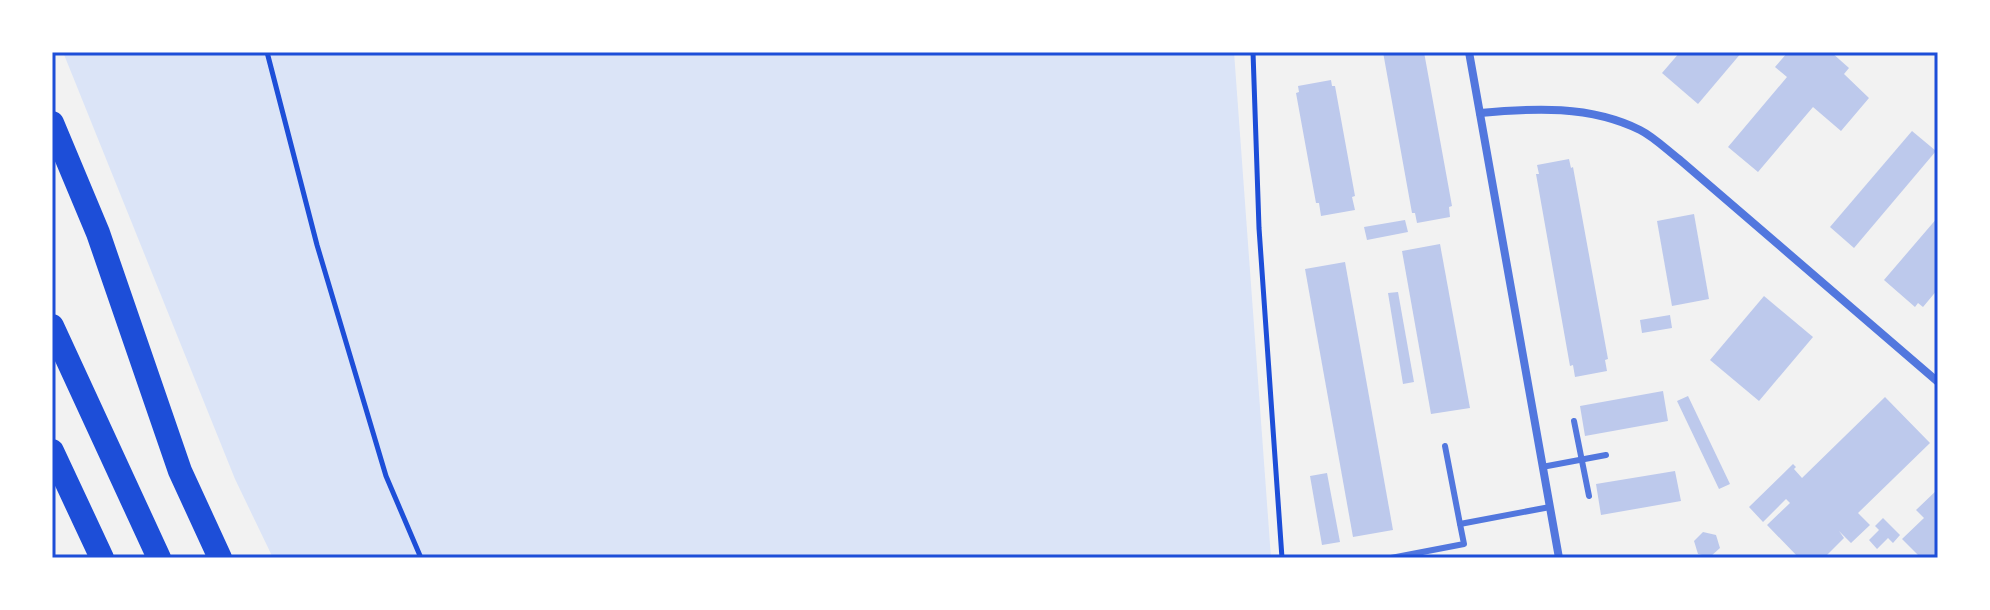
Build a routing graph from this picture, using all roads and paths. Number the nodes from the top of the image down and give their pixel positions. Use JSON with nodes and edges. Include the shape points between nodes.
{"nodes":[{"id":1,"x":267,"y":52,"type":"edge"},
{"id":2,"x":1253,"y":52,"type":"edge"},
{"id":3,"x":1469,"y":52,"type":"edge"},
{"id":4,"x":1480,"y":113,"type":"junction"},
{"id":5,"x":52,"y":123,"type":"edge"},
{"id":6,"x":52,"y":326,"type":"edge"},
{"id":7,"x":1938,"y":382,"type":"edge"},
{"id":8,"x":1574,"y":421,"type":"dead end"},
{"id":9,"x":1445,"y":446,"type":"dead end"},
{"id":10,"x":52,"y":451,"type":"edge"},
{"id":11,"x":1606,"y":455,"type":"dead end"},
{"id":12,"x":1582,"y":460,"type":"junction"},
{"id":13,"x":1542,"y":467,"type":"junction"},
{"id":14,"x":1589,"y":496,"type":"dead end"},
{"id":15,"x":1550,"y":507,"type":"junction"},
{"id":16,"x":1460,"y":524,"type":"junction"},
{"id":17,"x":102,"y":558,"type":"edge"},
{"id":18,"x":159,"y":558,"type":"edge"},
{"id":19,"x":220,"y":558,"type":"edge"},
{"id":20,"x":421,"y":558,"type":"edge"},
{"id":21,"x":1282,"y":558,"type":"edge"},
{"id":22,"x":1391,"y":558,"type":"edge"},
{"id":23,"x":1559,"y":558,"type":"edge"}],
"edges":[{"from":1,"to":20,"type":"path","via":[[317,245],[386,476]]},
{"from":2,"to":21,"type":"path","via":[[1259,228]]},
{"from":3,"to":4,"type":"street"},
{"from":4,"to":7,"type":"street","via":[[1572,111],[1642,131]]},
{"from":4,"to":13,"type":"street"},
{"from":5,"to":19,"type":"highway","via":[[98,233],[180,471]]},
{"from":6,"to":18,"type":"highway"},
{"from":8,"to":12,"type":"lane"},
{"from":9,"to":16,"type":"lane"},
{"from":10,"to":17,"type":"highway"},
{"from":11,"to":12,"type":"lane"},
{"from":12,"to":13,"type":"lane"},
{"from":12,"to":14,"type":"lane"},
{"from":13,"to":15,"type":"street"},
{"from":15,"to":16,"type":"lane"},
{"from":15,"to":23,"type":"street"},
{"from":16,"to":22,"type":"lane","via":[[1464,544]]}]}
